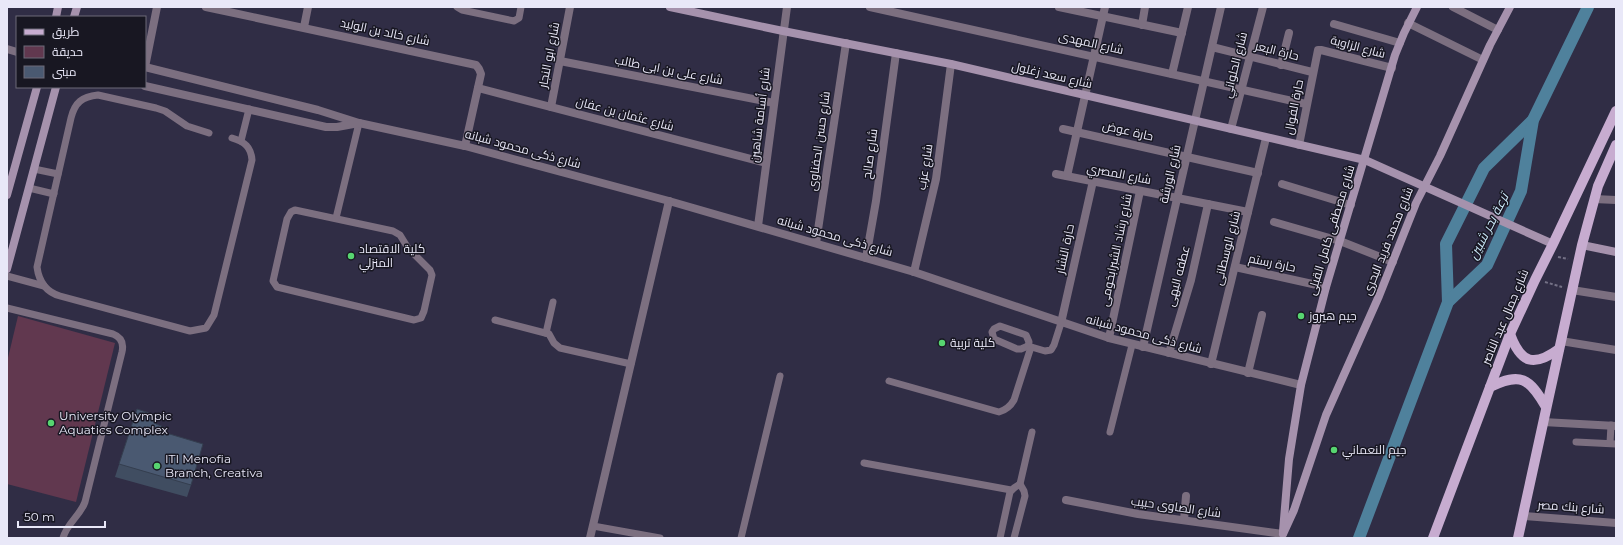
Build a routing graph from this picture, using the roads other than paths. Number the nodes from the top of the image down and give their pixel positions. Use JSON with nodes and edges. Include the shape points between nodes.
{"nodes":[{"id":1,"x":157,"y":7,"type":"edge"},
{"id":2,"x":206,"y":7,"type":"edge"},
{"id":3,"x":308,"y":7,"type":"edge"},
{"id":4,"x":457,"y":7,"type":"edge"},
{"id":5,"x":521,"y":7,"type":"edge"},
{"id":6,"x":570,"y":7,"type":"edge"},
{"id":7,"x":670,"y":7,"type":"edge"},
{"id":8,"x":787,"y":7,"type":"edge"},
{"id":9,"x":870,"y":7,"type":"edge"},
{"id":10,"x":1059,"y":7,"type":"edge"},
{"id":11,"x":1105,"y":7,"type":"edge"},
{"id":12,"x":1146,"y":7,"type":"edge"},
{"id":13,"x":1188,"y":7,"type":"edge"},
{"id":14,"x":1221,"y":7,"type":"edge"},
{"id":15,"x":1263,"y":7,"type":"edge"},
{"id":16,"x":1417,"y":7,"type":"edge"},
{"id":17,"x":1453,"y":7,"type":"edge"},
{"id":18,"x":1510,"y":7,"type":"edge"},
{"id":19,"x":1103,"y":16,"type":"junction"},
{"id":20,"x":1408,"y":23,"type":"junction"},
{"id":21,"x":1334,"y":24,"type":"dead end"},
{"id":22,"x":1142,"y":25,"type":"junction"},
{"id":23,"x":304,"y":27,"type":"junction"},
{"id":24,"x":1498,"y":30,"type":"junction"},
{"id":25,"x":783,"y":32,"type":"junction"},
{"id":26,"x":1182,"y":33,"type":"junction"},
{"id":27,"x":1289,"y":33,"type":"dead end"},
{"id":28,"x":846,"y":43,"type":"junction"},
{"id":29,"x":1400,"y":43,"type":"junction"},
{"id":30,"x":1212,"y":47,"type":"junction"},
{"id":31,"x":1318,"y":50,"type":"joint"},
{"id":32,"x":896,"y":53,"type":"junction"},
{"id":33,"x":1094,"y":56,"type":"junction"},
{"id":34,"x":1250,"y":57,"type":"junction"},
{"id":35,"x":1484,"y":60,"type":"junction"},
{"id":36,"x":560,"y":61,"type":"junction"},
{"id":37,"x":146,"y":62,"type":"edge"},
{"id":38,"x":951,"y":64,"type":"junction"},
{"id":39,"x":1281,"y":65,"type":"junction"},
{"id":40,"x":146,"y":67,"type":"edge"},
{"id":41,"x":1392,"y":68,"type":"junction"},
{"id":42,"x":1312,"y":72,"type":"junction"},
{"id":43,"x":1172,"y":74,"type":"junction"},
{"id":44,"x":1204,"y":81,"type":"junction"},
{"id":45,"x":146,"y":86,"type":"edge"},
{"id":46,"x":37,"y":88,"type":"edge"},
{"id":47,"x":56,"y":88,"type":"edge"},
{"id":48,"x":478,"y":88,"type":"junction"},
{"id":49,"x":1242,"y":90,"type":"junction"},
{"id":50,"x":1086,"y":96,"type":"junction"},
{"id":51,"x":774,"y":103,"type":"junction"},
{"id":52,"x":1306,"y":104,"type":"junction"},
{"id":53,"x":551,"y":107,"type":"junction"},
{"id":54,"x":249,"y":109,"type":"junction"},
{"id":55,"x":1616,"y":112,"type":"edge"},
{"id":56,"x":1195,"y":121,"type":"junction"},
{"id":57,"x":359,"y":123,"type":"junction"},
{"id":58,"x":1063,"y":128,"type":"dead end"},
{"id":59,"x":1231,"y":129,"type":"junction"},
{"id":60,"x":1078,"y":132,"type":"junction"},
{"id":61,"x":209,"y":133,"type":"dead end"},
{"id":62,"x":232,"y":138,"type":"dead end"},
{"id":63,"x":1266,"y":138,"type":"junction"},
{"id":64,"x":241,"y":141,"type":"junction"},
{"id":65,"x":1299,"y":145,"type":"junction"},
{"id":66,"x":465,"y":146,"type":"junction"},
{"id":67,"x":1616,"y":146,"type":"edge"},
{"id":68,"x":1187,"y":157,"type":"junction"},
{"id":69,"x":1365,"y":160,"type":"junction"},
{"id":70,"x":766,"y":163,"type":"junction"},
{"id":71,"x":34,"y":169,"type":"junction"},
{"id":72,"x":1258,"y":173,"type":"junction"},
{"id":73,"x":58,"y":174,"type":"junction"},
{"id":74,"x":1056,"y":174,"type":"dead end"},
{"id":75,"x":1067,"y":176,"type":"junction"},
{"id":76,"x":1092,"y":181,"type":"junction"},
{"id":77,"x":1282,"y":184,"type":"dead end"},
{"id":78,"x":1424,"y":186,"type":"junction"},
{"id":79,"x":29,"y":188,"type":"junction"},
{"id":80,"x":1140,"y":191,"type":"junction"},
{"id":81,"x":54,"y":194,"type":"junction"},
{"id":82,"x":7,"y":195,"type":"edge"},
{"id":83,"x":1177,"y":198,"type":"junction"},
{"id":84,"x":1594,"y":199,"type":"junction"},
{"id":85,"x":1616,"y":200,"type":"edge"},
{"id":86,"x":669,"y":201,"type":"junction"},
{"id":87,"x":1208,"y":204,"type":"junction"},
{"id":88,"x":1351,"y":205,"type":"junction"},
{"id":89,"x":1248,"y":212,"type":"junction"},
{"id":90,"x":336,"y":218,"type":"junction"},
{"id":91,"x":1274,"y":222,"type":"dead end"},
{"id":92,"x":758,"y":226,"type":"junction"},
{"id":93,"x":1340,"y":241,"type":"junction"},
{"id":94,"x":816,"y":243,"type":"junction"},
{"id":95,"x":1553,"y":244,"type":"junction"},
{"id":96,"x":1582,"y":245,"type":"junction"},
{"id":97,"x":1616,"y":252,"type":"edge"},
{"id":98,"x":866,"y":258,"type":"junction"},
{"id":99,"x":1393,"y":262,"type":"junction"},
{"id":100,"x":1235,"y":267,"type":"junction"},
{"id":101,"x":7,"y":269,"type":"edge"},
{"id":102,"x":914,"y":272,"type":"junction"},
{"id":103,"x":7,"y":276,"type":"edge"},
{"id":104,"x":44,"y":286,"type":"junction"},
{"id":105,"x":1326,"y":287,"type":"junction"},
{"id":106,"x":1572,"y":290,"type":"junction"},
{"id":107,"x":1616,"y":297,"type":"edge"},
{"id":108,"x":553,"y":302,"type":"dead end"},
{"id":109,"x":7,"y":308,"type":"edge"},
{"id":110,"x":1262,"y":315,"type":"dead end"},
{"id":111,"x":494,"y":320,"type":"dead end"},
{"id":112,"x":1061,"y":323,"type":"junction"},
{"id":113,"x":546,"y":333,"type":"junction"},
{"id":114,"x":1510,"y":334,"type":"junction"},
{"id":115,"x":1109,"y":338,"type":"junction"},
{"id":116,"x":1132,"y":345,"type":"junction"},
{"id":117,"x":1560,"y":345,"type":"junction"},
{"id":118,"x":1029,"y":346,"type":"junction"},
{"id":119,"x":1143,"y":347,"type":"junction"},
{"id":120,"x":1616,"y":350,"type":"edge"},
{"id":121,"x":1169,"y":354,"type":"junction"},
{"id":122,"x":631,"y":364,"type":"junction"},
{"id":123,"x":1211,"y":364,"type":"junction"},
{"id":124,"x":1248,"y":373,"type":"junction"},
{"id":125,"x":780,"y":376,"type":"dead end"},
{"id":126,"x":889,"y":381,"type":"dead end"},
{"id":127,"x":1301,"y":385,"type":"junction"},
{"id":128,"x":1490,"y":387,"type":"junction"},
{"id":129,"x":1546,"y":407,"type":"junction"},
{"id":130,"x":1543,"y":422,"type":"junction"},
{"id":131,"x":1613,"y":426,"type":"edge"},
{"id":132,"x":1032,"y":432,"type":"dead end"},
{"id":133,"x":1110,"y":432,"type":"dead end"},
{"id":134,"x":1576,"y":442,"type":"dead end"},
{"id":135,"x":1613,"y":444,"type":"edge"},
{"id":136,"x":864,"y":463,"type":"dead end"},
{"id":137,"x":1020,"y":484,"type":"junction"},
{"id":138,"x":1011,"y":490,"type":"junction"},
{"id":139,"x":1186,"y":496,"type":"dead end"},
{"id":140,"x":1066,"y":500,"type":"dead end"},
{"id":141,"x":1524,"y":516,"type":"junction"},
{"id":142,"x":1184,"y":520,"type":"junction"},
{"id":143,"x":1616,"y":523,"type":"edge"},
{"id":144,"x":593,"y":526,"type":"junction"},
{"id":145,"x":1283,"y":536,"type":"edge"},
{"id":146,"x":63,"y":538,"type":"edge"},
{"id":147,"x":590,"y":538,"type":"edge"},
{"id":148,"x":660,"y":538,"type":"edge"},
{"id":149,"x":741,"y":538,"type":"edge"},
{"id":150,"x":1000,"y":538,"type":"edge"},
{"id":151,"x":1014,"y":538,"type":"edge"},
{"id":152,"x":1433,"y":538,"type":"edge"},
{"id":153,"x":1518,"y":538,"type":"edge"}],
"edges":[{"from":1,"to":37,"type":"street"},
{"from":2,"to":23,"type":"street","name":"شارع خالد بن الوليد"},
{"from":3,"to":23,"type":"street"},
{"from":4,"to":5,"type":"lane","via":[[510,21],[519,18]]},
{"from":6,"to":36,"type":"street","name":"شارع ابو النجار"},
{"from":7,"to":25,"type":"main road","name":"شارع سعد زغلول"},
{"from":8,"to":25,"type":"street","name":"شارع أسامة شاهين"},
{"from":9,"to":33,"type":"street","name":"شارع المهدى"},
{"from":10,"to":19,"type":"street"},
{"from":11,"to":19,"type":"street"},
{"from":12,"to":22,"type":"street"},
{"from":13,"to":26,"type":"street"},
{"from":14,"to":30,"type":"street","name":"شارع الورشة"},
{"from":15,"to":34,"type":"street","name":"شارع الحلواني"},
{"from":16,"to":20,"type":"main road","name":"شارع مصطفى كامل القبلى"},
{"from":17,"to":24,"type":"street"},
{"from":18,"to":24,"type":"main road","name":"شارع محمد فريد البحرى"},
{"from":19,"to":22,"type":"street"},
{"from":19,"to":33,"type":"street"},
{"from":20,"to":29,"type":"main road","name":"شارع مصطفى كامل القبلى"},
{"from":20,"to":35,"type":"street"},
{"from":21,"to":29,"type":"street"},
{"from":22,"to":26,"type":"street"},
{"from":23,"to":48,"type":"street","name":"شارع خالد بن الوليد","via":[[476,65],[481,74]]},
{"from":24,"to":35,"type":"main road","name":"شارع محمد فريد البحرى"},
{"from":25,"to":28,"type":"main road","name":"شارع سعد زغلول"},
{"from":25,"to":51,"type":"street","name":"شارع أسامة شاهين"},
{"from":26,"to":43,"type":"street"},
{"from":27,"to":39,"type":"street"},
{"from":28,"to":32,"type":"main road","name":"شارع سعد زغلول"},
{"from":28,"to":94,"type":"street","name":"شارع حسن الحفناوى"},
{"from":29,"to":41,"type":"main road","name":"شارع مصطفى كامل القبلى"},
{"from":30,"to":34,"type":"street","name":"حارة البعر"},
{"from":30,"to":44,"type":"street","name":"شارع الورشة"},
{"from":31,"to":41,"type":"street","name":"شارع الزاوية"},
{"from":31,"to":42,"type":"street","name":"حارة الفوال"},
{"from":32,"to":38,"type":"main road","name":"شارع سعد زغلول"},
{"from":32,"to":98,"type":"street","name":"شارع صالح"},
{"from":33,"to":43,"type":"street","name":"شارع المهدى"},
{"from":33,"to":50,"type":"street"},
{"from":34,"to":39,"type":"street","name":"حارة البعر"},
{"from":34,"to":49,"type":"street","name":"شارع الحلواني"},
{"from":35,"to":78,"type":"main road","name":"شارع محمد فريد البحرى"},
{"from":36,"to":51,"type":"street","name":"شارع على بن ابى طالب"},
{"from":36,"to":53,"type":"street","name":"شارع ابو النجار"},
{"from":38,"to":50,"type":"main road","name":"شارع سعد زغلول"},
{"from":38,"to":102,"type":"street","name":"شارع عزب","via":[[935,184]]},
{"from":39,"to":42,"type":"street","name":"حارة البعر"},
{"from":40,"to":57,"type":"street","name":"شارع ذكى محمود شبانه","via":[[318,110]]},
{"from":41,"to":69,"type":"main road","name":"شارع مصطفى كامل القبلى"},
{"from":42,"to":52,"type":"street","name":"حارة الفوال"},
{"from":43,"to":44,"type":"street","name":"شارع المهدى"},
{"from":44,"to":49,"type":"street","name":"شارع المهدى"},
{"from":44,"to":56,"type":"street","name":"شارع الورشة"},
{"from":45,"to":54,"type":"street","name":"شارع ذكى محمود شبانه"},
{"from":46,"to":82,"type":"main road"},
{"from":47,"to":71,"type":"main road"},
{"from":48,"to":53,"type":"street","name":"شارع عثمان بن عفان"},
{"from":48,"to":66,"type":"street","name":"شارع خالد بن الوليد"},
{"from":49,"to":52,"type":"street","name":"شارع المهدى"},
{"from":49,"to":59,"type":"street","name":"شارع الحلواني"},
{"from":50,"to":56,"type":"main road","name":"شارع سعد زغلول"},
{"from":50,"to":60,"type":"street"},
{"from":51,"to":70,"type":"street","name":"شارع أسامة شاهين"},
{"from":52,"to":65,"type":"street","name":"حارة الفوال"},
{"from":53,"to":70,"type":"street","name":"شارع عثمان بن عفان"},
{"from":54,"to":57,"type":"street","name":"شارع ذكى محمود شبانه","via":[[326,127],[343,127]]},
{"from":54,"to":64,"type":"lane"},
{"from":55,"to":95,"type":"main road","name":"شارع جمال عبد الناصر"},
{"from":56,"to":59,"type":"main road","name":"شارع سعد زغلول"},
{"from":56,"to":68,"type":"street","name":"شارع الورشة"},
{"from":57,"to":66,"type":"street","name":"شارع ذكى محمود شبانه"},
{"from":57,"to":90,"type":"lane"},
{"from":58,"to":60,"type":"street","name":"حارة عوض"},
{"from":59,"to":63,"type":"main road","name":"شارع سعد زغلول"},
{"from":60,"to":68,"type":"street","name":"حارة عوض"},
{"from":60,"to":75,"type":"street"},
{"from":61,"to":73,"type":"lane","via":[[187,126],[169,113],[156,108],[98,95],[88,96],[74,108]]},
{"from":62,"to":64,"type":"lane"},
{"from":63,"to":65,"type":"main road","name":"شارع سعد زغلول"},
{"from":63,"to":72,"type":"street","name":"شارع الوسطانى"},
{"from":64,"to":104,"type":"lane","via":[[248,146],[252,160],[214,315],[206,328],[190,331],[53,294]]},
{"from":65,"to":69,"type":"main road","name":"شارع سعد زغلول"},
{"from":66,"to":86,"type":"street","name":"شارع ذكى محمود شبانه"},
{"from":67,"to":84,"type":"main road"},
{"from":68,"to":72,"type":"street","name":"حارة عوض"},
{"from":68,"to":83,"type":"street","name":"شارع الورشة"},
{"from":69,"to":78,"type":"main road","name":"شارع سعد زغلول"},
{"from":69,"to":88,"type":"main road","name":"شارع مصطفى كامل القبلى"},
{"from":70,"to":92,"type":"street","name":"شارع أسامة شاهين"},
{"from":71,"to":73,"type":"lane"},
{"from":71,"to":79,"type":"main road"},
{"from":72,"to":89,"type":"street","name":"شارع الوسطانى"},
{"from":73,"to":81,"type":"lane"},
{"from":74,"to":75,"type":"street","name":"شارع المصري"},
{"from":75,"to":76,"type":"street","name":"شارع المصري"},
{"from":76,"to":80,"type":"street","name":"شارع المصري"},
{"from":76,"to":112,"type":"street","name":"حارة النشار"},
{"from":77,"to":88,"type":"street"},
{"from":78,"to":95,"type":"main road","name":"شارع سعد زغلول"},
{"from":78,"to":99,"type":"main road","name":"شارع محمد فريد البحرى"},
{"from":79,"to":81,"type":"lane"},
{"from":79,"to":101,"type":"main road"},
{"from":80,"to":83,"type":"street","name":"شارع المصري"},
{"from":80,"to":115,"type":"street","name":"شارع رشاد الشبرابخومى"},
{"from":81,"to":104,"type":"lane","via":[[37,267]]},
{"from":83,"to":87,"type":"street","name":"شارع المصري"},
{"from":83,"to":119,"type":"street","name":"شارع الورشة"},
{"from":84,"to":85,"type":"street"},
{"from":84,"to":96,"type":"main road"},
{"from":86,"to":92,"type":"street","name":"شارع ذكى محمود شبانه"},
{"from":86,"to":122,"type":"street"},
{"from":87,"to":89,"type":"street","name":"شارع المصري"},
{"from":87,"to":121,"type":"street","name":"عطفه البهى","via":[[1191,280]]},
{"from":88,"to":93,"type":"main road","name":"شارع مصطفى كامل القبلى"},
{"from":89,"to":100,"type":"street","name":"شارع الوسطانى"},
{"from":90,"to":90,"type":"lane","via":[[299,210],[291,212],[287,219],[274,284],[280,288],[414,320],[421,318],[432,276],[430,270],[408,248],[403,238],[394,231]]},
{"from":91,"to":93,"type":"street"},
{"from":92,"to":94,"type":"street","name":"شارع ذكى محمود شبانه"},
{"from":93,"to":99,"type":"street"},
{"from":93,"to":105,"type":"main road","name":"شارع مصطفى كامل القبلى"},
{"from":94,"to":98,"type":"street","name":"شارع ذكى محمود شبانه"},
{"from":95,"to":114,"type":"main road","name":"شارع جمال عبد الناصر"},
{"from":96,"to":97,"type":"main road"},
{"from":96,"to":106,"type":"main road"},
{"from":98,"to":102,"type":"street","name":"شارع ذكى محمود شبانه"},
{"from":99,"to":145,"type":"main road","name":"شارع محمد فريد البحرى","via":[[1326,414]]},
{"from":100,"to":105,"type":"street","name":"حارة رستم"},
{"from":100,"to":123,"type":"street","name":"شارع الوسطانى"},
{"from":102,"to":112,"type":"street","name":"شارع ذكى محمود شبانه"},
{"from":103,"to":104,"type":"lane"},
{"from":105,"to":127,"type":"main road","name":"شارع مصطفى كامل القبلى"},
{"from":106,"to":107,"type":"street"},
{"from":106,"to":117,"type":"main road"},
{"from":108,"to":113,"type":"lane"},
{"from":109,"to":146,"type":"lane","via":[[113,334],[122,343],[122,352],[85,502],[81,511],[67,527]]},
{"from":110,"to":124,"type":"street"},
{"from":111,"to":113,"type":"lane"},
{"from":112,"to":115,"type":"street","name":"شارع ذكى محمود شبانه"},
{"from":112,"to":118,"type":"lane","via":[[1051,350],[1045,351]]},
{"from":113,"to":122,"type":"lane","via":[[560,348]]},
{"from":114,"to":117,"type":"main road","via":[[1515,349],[1530,360],[1548,357]]},
{"from":114,"to":128,"type":"main road","name":"شارع جمال عبد الناصر"},
{"from":115,"to":116,"type":"street","name":"شارع ذكى محمود شبانه"},
{"from":116,"to":119,"type":"street","name":"شارع ذكى محمود شبانه"},
{"from":116,"to":133,"type":"lane"},
{"from":117,"to":120,"type":"street"},
{"from":117,"to":129,"type":"main road"},
{"from":118,"to":118,"type":"lane","via":[[1028,338],[1022,333],[1000,326],[992,332],[994,339],[1017,349]]},
{"from":118,"to":126,"type":"lane","via":[[1014,400],[1010,406],[999,412]]},
{"from":119,"to":121,"type":"street","name":"شارع ذكى محمود شبانه"},
{"from":121,"to":123,"type":"street","name":"شارع ذكى محمود شبانه"},
{"from":122,"to":144,"type":"street"},
{"from":123,"to":124,"type":"street","name":"شارع ذكى محمود شبانه"},
{"from":124,"to":127,"type":"street","name":"شارع ذكى محمود شبانه"},
{"from":125,"to":149,"type":"lane"},
{"from":127,"to":145,"type":"main road","name":"شارع مصطفى كامل القبلى","via":[[1289,459]]},
{"from":128,"to":129,"type":"main road","via":[[1505,380],[1518,379],[1529,383],[1538,392]]},
{"from":128,"to":152,"type":"main road","name":"شارع جمال عبد الناصر"},
{"from":129,"to":130,"type":"main road"},
{"from":130,"to":131,"type":"street"},
{"from":130,"to":141,"type":"main road"},
{"from":131,"to":135,"type":"lane"},
{"from":132,"to":137,"type":"lane"},
{"from":134,"to":135,"type":"lane"},
{"from":136,"to":138,"type":"lane"},
{"from":137,"to":138,"type":"lane"},
{"from":137,"to":151,"type":"lane","via":[[1025,496]]},
{"from":138,"to":150,"type":"lane"},
{"from":139,"to":142,"type":"street"},
{"from":140,"to":142,"type":"street","name":"شارع الصاوى حبيب"},
{"from":141,"to":143,"type":"street","name":"شارع بنك مصر"},
{"from":141,"to":153,"type":"main road"},
{"from":142,"to":145,"type":"street","name":"شارع الصاوى حبيب"},
{"from":144,"to":147,"type":"street"},
{"from":144,"to":148,"type":"lane"}]}
